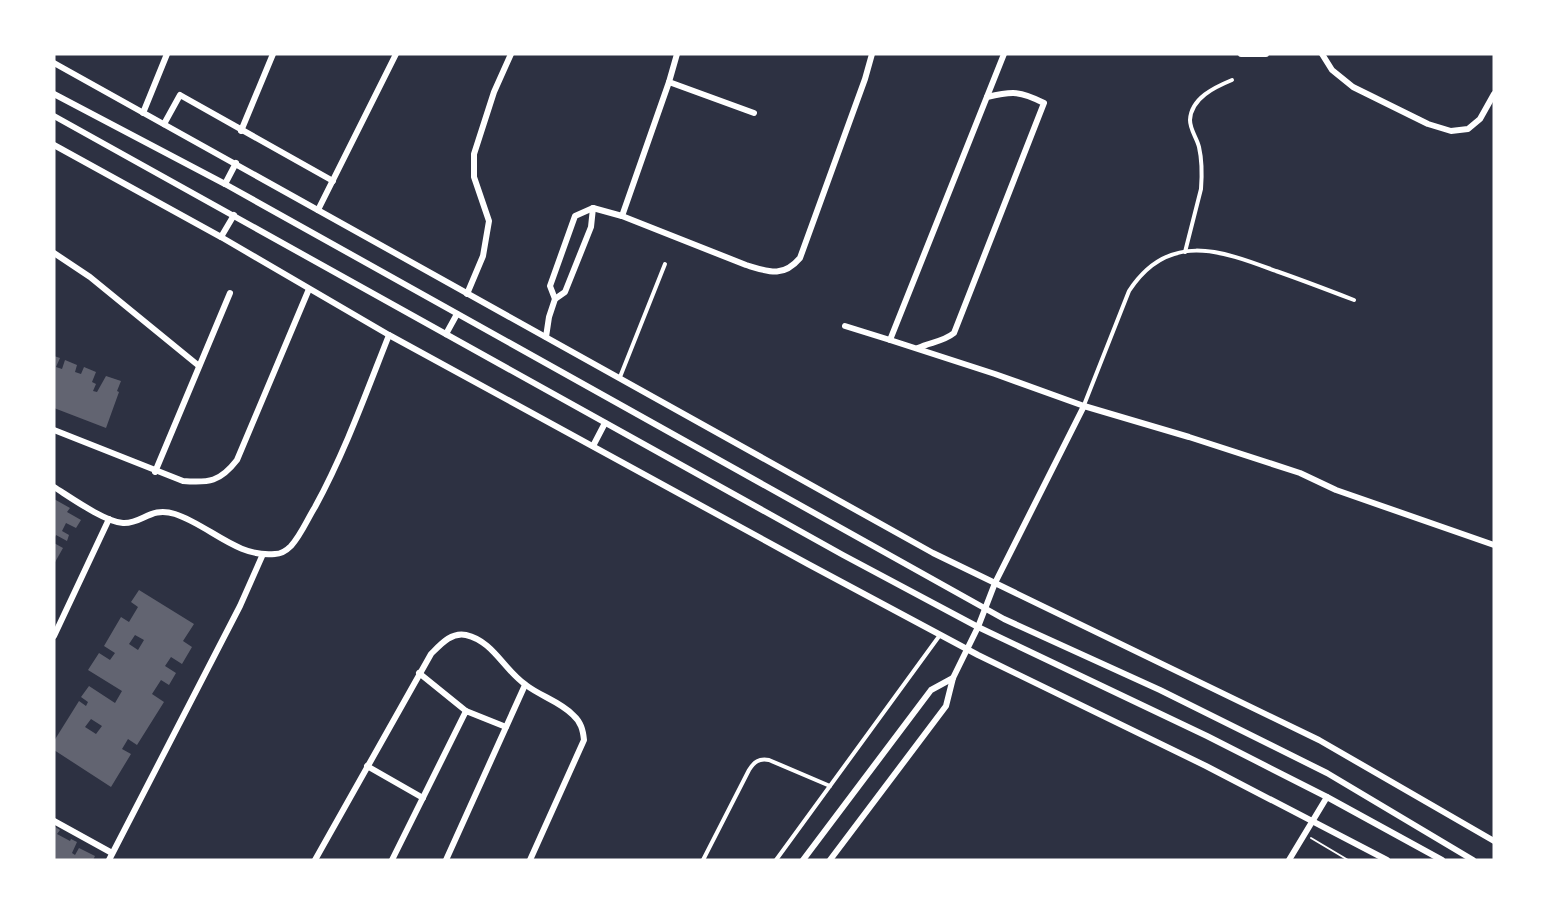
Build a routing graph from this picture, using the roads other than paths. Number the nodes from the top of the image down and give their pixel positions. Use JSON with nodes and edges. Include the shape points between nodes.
{"nodes":[{"id":1,"x":167,"y":54,"type":"edge"},
{"id":2,"x":273,"y":54,"type":"edge"},
{"id":3,"x":396,"y":54,"type":"edge"},
{"id":4,"x":511,"y":54,"type":"edge"},
{"id":5,"x":677,"y":54,"type":"edge"},
{"id":6,"x":872,"y":54,"type":"edge"},
{"id":7,"x":1004,"y":54,"type":"edge"},
{"id":8,"x":1241,"y":54,"type":"edge"},
{"id":9,"x":1266,"y":54,"type":"edge"},
{"id":10,"x":1322,"y":54,"type":"edge"},
{"id":11,"x":54,"y":63,"type":"edge"},
{"id":12,"x":1232,"y":80,"type":"dead end"},
{"id":13,"x":669,"y":82,"type":"junction"},
{"id":14,"x":54,"y":94,"type":"edge"},
{"id":15,"x":1494,"y":94,"type":"edge"},
{"id":16,"x":987,"y":97,"type":"junction"},
{"id":17,"x":143,"y":113,"type":"junction"},
{"id":18,"x":754,"y":113,"type":"dead end"},
{"id":19,"x":54,"y":116,"type":"edge"},
{"id":20,"x":164,"y":124,"type":"junction"},
{"id":21,"x":241,"y":130,"type":"junction"},
{"id":22,"x":54,"y":145,"type":"edge"},
{"id":23,"x":236,"y":163,"type":"junction"},
{"id":24,"x":333,"y":181,"type":"junction"},
{"id":25,"x":225,"y":184,"type":"junction"},
{"id":26,"x":593,"y":208,"type":"junction"},
{"id":27,"x":318,"y":210,"type":"junction"},
{"id":28,"x":234,"y":215,"type":"junction"},
{"id":29,"x":622,"y":216,"type":"junction"},
{"id":30,"x":221,"y":237,"type":"junction"},
{"id":31,"x":1185,"y":252,"type":"junction"},
{"id":32,"x":54,"y":253,"type":"edge"},
{"id":33,"x":665,"y":264,"type":"dead end"},
{"id":34,"x":309,"y":289,"type":"junction"},
{"id":35,"x":230,"y":293,"type":"dead end"},
{"id":36,"x":467,"y":294,"type":"junction"},
{"id":37,"x":555,"y":299,"type":"junction"},
{"id":38,"x":1354,"y":300,"type":"dead end"},
{"id":39,"x":457,"y":314,"type":"junction"},
{"id":40,"x":845,"y":326,"type":"dead end"},
{"id":41,"x":446,"y":334,"type":"junction"},
{"id":42,"x":389,"y":335,"type":"junction"},
{"id":43,"x":546,"y":337,"type":"junction"},
{"id":44,"x":890,"y":340,"type":"junction"},
{"id":45,"x":918,"y":348,"type":"junction"},
{"id":46,"x":199,"y":366,"type":"junction"},
{"id":47,"x":620,"y":378,"type":"junction"},
{"id":48,"x":1084,"y":406,"type":"junction"},
{"id":49,"x":605,"y":423,"type":"junction"},
{"id":50,"x":54,"y":430,"type":"edge"},
{"id":51,"x":593,"y":446,"type":"junction"},
{"id":52,"x":155,"y":472,"type":"junction"},
{"id":53,"x":54,"y":487,"type":"edge"},
{"id":54,"x":109,"y":519,"type":"junction"},
{"id":55,"x":1494,"y":545,"type":"edge"},
{"id":56,"x":263,"y":554,"type":"junction"},
{"id":57,"x":995,"y":583,"type":"junction"},
{"id":58,"x":985,"y":608,"type":"junction"},
{"id":59,"x":978,"y":627,"type":"junction"},
{"id":60,"x":941,"y":635,"type":"junction"},
{"id":61,"x":54,"y":636,"type":"edge"},
{"id":62,"x":968,"y":650,"type":"junction"},
{"id":63,"x":419,"y":673,"type":"junction"},
{"id":64,"x":953,"y":678,"type":"junction"},
{"id":65,"x":525,"y":685,"type":"junction"},
{"id":66,"x":466,"y":711,"type":"junction"},
{"id":67,"x":506,"y":727,"type":"junction"},
{"id":68,"x":367,"y":766,"type":"junction"},
{"id":69,"x":830,"y":786,"type":"junction"},
{"id":70,"x":1327,"y":797,"type":"junction"},
{"id":71,"x":423,"y":798,"type":"junction"},
{"id":72,"x":54,"y":821,"type":"edge"},
{"id":73,"x":1312,"y":821,"type":"junction"},
{"id":74,"x":1494,"y":840,"type":"edge"},
{"id":75,"x":110,"y":857,"type":"edge"},
{"id":76,"x":319,"y":859,"type":"edge"},
{"id":77,"x":392,"y":860,"type":"edge"},
{"id":78,"x":446,"y":860,"type":"edge"},
{"id":79,"x":530,"y":860,"type":"edge"},
{"id":80,"x":703,"y":860,"type":"edge"},
{"id":81,"x":776,"y":860,"type":"edge"},
{"id":82,"x":802,"y":860,"type":"edge"},
{"id":83,"x":830,"y":860,"type":"edge"},
{"id":84,"x":1289,"y":860,"type":"edge"},
{"id":85,"x":1387,"y":860,"type":"edge"},
{"id":86,"x":1442,"y":860,"type":"edge"},
{"id":87,"x":1473,"y":860,"type":"edge"}],
"edges":[{"from":1,"to":17,"type":"street"},
{"from":2,"to":21,"type":"street"},
{"from":3,"to":24,"type":"street"},
{"from":4,"to":36,"type":"street","via":[[474,154],[474,177],[489,221],[483,256]]},
{"from":5,"to":13,"type":"street"},
{"from":6,"to":29,"type":"street","via":[[800,258],[792,268],[764,271]]},
{"from":7,"to":16,"type":"street"},
{"from":8,"to":9,"type":"street"},
{"from":10,"to":15,"type":"street","via":[[1332,70],[1353,87],[1428,124],[1451,130],[1468,129],[1480,119]]},
{"from":11,"to":17,"type":"street"},
{"from":12,"to":31,"type":"lane","via":[[1207,92],[1198,101],[1190,120],[1199,148],[1202,178]]},
{"from":13,"to":18,"type":"street"},
{"from":13,"to":29,"type":"street"},
{"from":14,"to":25,"type":"street"},
{"from":16,"to":44,"type":"street"},
{"from":16,"to":45,"type":"street","via":[[1011,92],[1044,103],[954,333],[946,340]]},
{"from":17,"to":20,"type":"street"},
{"from":19,"to":28,"type":"street"},
{"from":20,"to":21,"type":"street","via":[[180,95]]},
{"from":20,"to":23,"type":"street"},
{"from":21,"to":24,"type":"street"},
{"from":22,"to":30,"type":"street"},
{"from":23,"to":25,"type":"street"},
{"from":23,"to":27,"type":"street"},
{"from":24,"to":27,"type":"street"},
{"from":25,"to":39,"type":"street"},
{"from":26,"to":29,"type":"street"},
{"from":26,"to":37,"type":"street","via":[[591,227],[565,292]]},
{"from":26,"to":37,"type":"street","via":[[575,216],[550,286]]},
{"from":27,"to":36,"type":"street"},
{"from":28,"to":30,"type":"street"},
{"from":28,"to":41,"type":"street"},
{"from":30,"to":34,"type":"street"},
{"from":31,"to":38,"type":"lane","via":[[1200,249],[1241,258]]},
{"from":31,"to":48,"type":"lane","via":[[1154,263],[1134,283]]},
{"from":32,"to":46,"type":"street","via":[[90,277]]},
{"from":33,"to":47,"type":"lane"},
{"from":34,"to":42,"type":"street"},
{"from":34,"to":52,"type":"street","via":[[237,460],[227,473],[200,483]]},
{"from":35,"to":46,"type":"street"},
{"from":36,"to":43,"type":"street"},
{"from":37,"to":43,"type":"street"},
{"from":39,"to":41,"type":"street"},
{"from":39,"to":58,"type":"street"},
{"from":40,"to":44,"type":"street"},
{"from":41,"to":49,"type":"street"},
{"from":42,"to":51,"type":"street"},
{"from":42,"to":56,"type":"street","via":[[339,459],[301,532],[289,548],[278,554]]},
{"from":43,"to":47,"type":"street"},
{"from":44,"to":45,"type":"street"},
{"from":45,"to":48,"type":"street"},
{"from":46,"to":52,"type":"street"},
{"from":47,"to":57,"type":"street","via":[[912,542]]},
{"from":48,"to":55,"type":"street","via":[[1300,473],[1336,490]]},
{"from":48,"to":57,"type":"street"},
{"from":49,"to":51,"type":"street"},
{"from":49,"to":59,"type":"street"},
{"from":50,"to":52,"type":"street"},
{"from":51,"to":60,"type":"street"},
{"from":53,"to":54,"type":"street"},
{"from":54,"to":56,"type":"street","via":[[131,522],[165,511],[244,550]]},
{"from":54,"to":61,"type":"street"},
{"from":56,"to":75,"type":"street"},
{"from":57,"to":58,"type":"street"},
{"from":57,"to":74,"type":"street","via":[[1310,736]]},
{"from":58,"to":59,"type":"street"},
{"from":58,"to":87,"type":"street","via":[[1327,773]]},
{"from":59,"to":62,"type":"street"},
{"from":59,"to":70,"type":"street"},
{"from":60,"to":62,"type":"street"},
{"from":60,"to":69,"type":"lane"},
{"from":62,"to":64,"type":"street"},
{"from":62,"to":73,"type":"street"},
{"from":63,"to":65,"type":"street","via":[[448,638],[463,634],[479,639]]},
{"from":63,"to":66,"type":"street"},
{"from":63,"to":68,"type":"street"},
{"from":64,"to":82,"type":"street","via":[[931,690]]},
{"from":64,"to":83,"type":"street","via":[[946,706]]},
{"from":65,"to":67,"type":"street"},
{"from":65,"to":79,"type":"street","via":[[573,714],[582,727],[584,740]]},
{"from":66,"to":67,"type":"street"},
{"from":66,"to":71,"type":"street"},
{"from":67,"to":78,"type":"street"},
{"from":68,"to":71,"type":"street"},
{"from":68,"to":76,"type":"street"},
{"from":69,"to":80,"type":"lane","via":[[769,760],[754,762]]},
{"from":69,"to":81,"type":"lane"},
{"from":70,"to":73,"type":"street"},
{"from":70,"to":86,"type":"street"},
{"from":71,"to":77,"type":"street"},
{"from":72,"to":75,"type":"street"},
{"from":73,"to":84,"type":"street"},
{"from":73,"to":85,"type":"street"}]}
